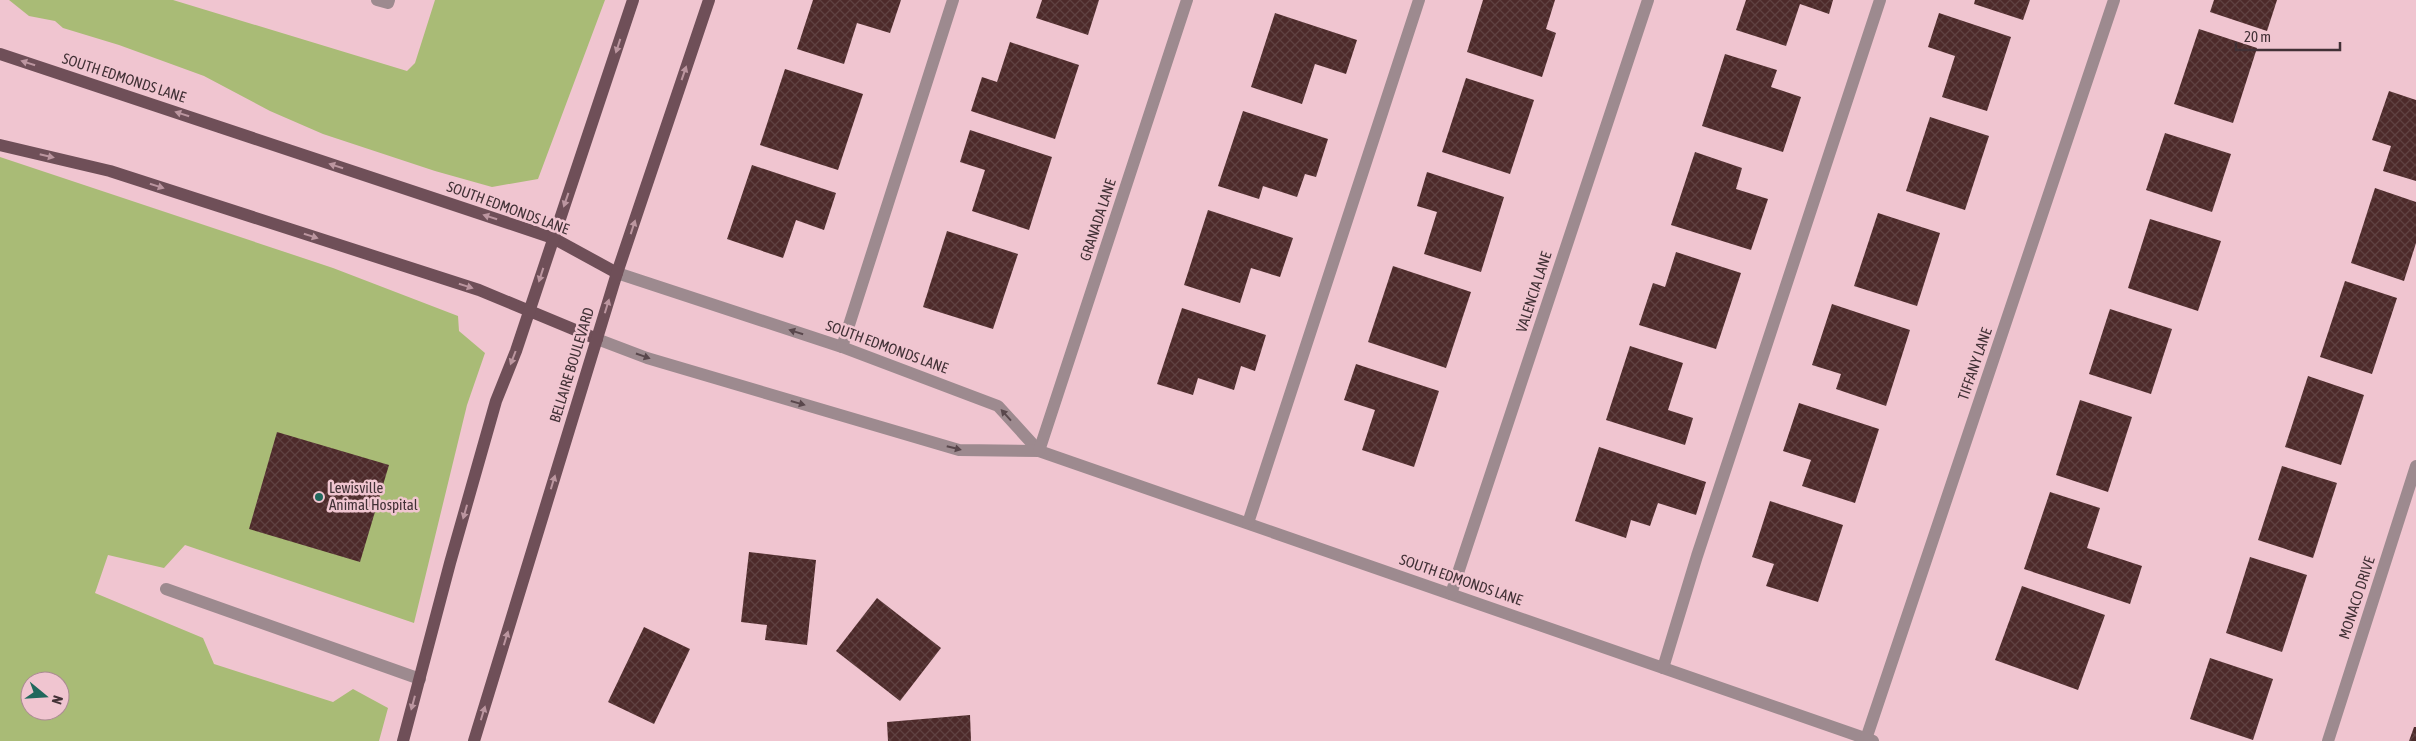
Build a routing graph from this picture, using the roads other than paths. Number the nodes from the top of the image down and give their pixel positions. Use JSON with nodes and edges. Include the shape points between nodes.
{"nodes":[{"id":1,"x":377,"y":0,"type":"edge"},
{"id":2,"x":389,"y":0,"type":"edge"},
{"id":3,"x":633,"y":0,"type":"edge"},
{"id":4,"x":709,"y":0,"type":"edge"},
{"id":5,"x":953,"y":0,"type":"edge"},
{"id":6,"x":1188,"y":0,"type":"edge"},
{"id":7,"x":1419,"y":0,"type":"edge"},
{"id":8,"x":1648,"y":0,"type":"edge"},
{"id":9,"x":1880,"y":0,"type":"edge"},
{"id":10,"x":2114,"y":0,"type":"edge"},
{"id":11,"x":0,"y":54,"type":"edge"},
{"id":12,"x":0,"y":145,"type":"edge"},
{"id":13,"x":553,"y":238,"type":"junction"},
{"id":14,"x":617,"y":273,"type":"junction"},
{"id":15,"x":529,"y":311,"type":"junction"},
{"id":16,"x":597,"y":340,"type":"junction"},
{"id":17,"x":842,"y":347,"type":"junction"},
{"id":18,"x":1039,"y":451,"type":"junction"},
{"id":19,"x":2416,"y":466,"type":"edge"},
{"id":20,"x":1248,"y":523,"type":"junction"},
{"id":21,"x":166,"y":588,"type":"dead end"},
{"id":22,"x":1451,"y":594,"type":"junction"},
{"id":23,"x":1663,"y":668,"type":"junction"},
{"id":24,"x":420,"y":679,"type":"junction"},
{"id":25,"x":1870,"y":740,"type":"edge"},
{"id":26,"x":403,"y":741,"type":"edge"},
{"id":27,"x":474,"y":741,"type":"edge"},
{"id":28,"x":2328,"y":741,"type":"edge"}],
"edges":[{"from":1,"to":2,"type":"street","via":[[388,3]]},
{"from":3,"to":13,"type":"main road","one_way":true},
{"from":14,"to":4,"type":"main road","name":"BELLAIRE BOULEVARD","one_way":true},
{"from":5,"to":17,"type":"street"},
{"from":6,"to":18,"type":"street","name":"GRANADA LANE"},
{"from":7,"to":20,"type":"street"},
{"from":8,"to":22,"type":"street","name":"VALENCIA LANE"},
{"from":9,"to":23,"type":"street"},
{"from":10,"to":25,"type":"street","name":"TIFFANY LANE"},
{"from":13,"to":11,"type":"main road","name":"SOUTH EDMONDS LANE","one_way":true},
{"from":12,"to":15,"type":"main road","name":"SOUTH EDMONDS LANE","one_way":true,"via":[[110,171],[479,290]]},
{"from":13,"to":14,"type":"main road","name":"SOUTH EDMONDS LANE"},
{"from":13,"to":15,"type":"main road","one_way":true},
{"from":16,"to":14,"type":"main road","name":"BELLAIRE BOULEVARD","one_way":true},
{"from":17,"to":14,"type":"street","name":"SOUTH EDMONDS LANE","one_way":true},
{"from":15,"to":16,"type":"main road","name":"SOUTH EDMONDS LANE"},
{"from":15,"to":24,"type":"main road","one_way":true,"via":[[496,400]]},
{"from":16,"to":18,"type":"street","name":"SOUTH EDMONDS LANE","one_way":true,"via":[[647,358],[960,450]]},
{"from":27,"to":16,"type":"main road","name":"BELLAIRE BOULEVARD","one_way":true},
{"from":18,"to":17,"type":"street","name":"SOUTH EDMONDS LANE","one_way":true,"via":[[998,406]]},
{"from":18,"to":20,"type":"street","name":"SOUTH EDMONDS LANE"},
{"from":19,"to":28,"type":"street","name":"MONACO DRIVE"},
{"from":20,"to":22,"type":"street","name":"SOUTH EDMONDS LANE"},
{"from":21,"to":24,"type":"street"},
{"from":22,"to":23,"type":"street","name":"SOUTH EDMONDS LANE"},
{"from":23,"to":25,"type":"street","name":"SOUTH EDMONDS LANE"},
{"from":24,"to":26,"type":"main road","one_way":true}]}
